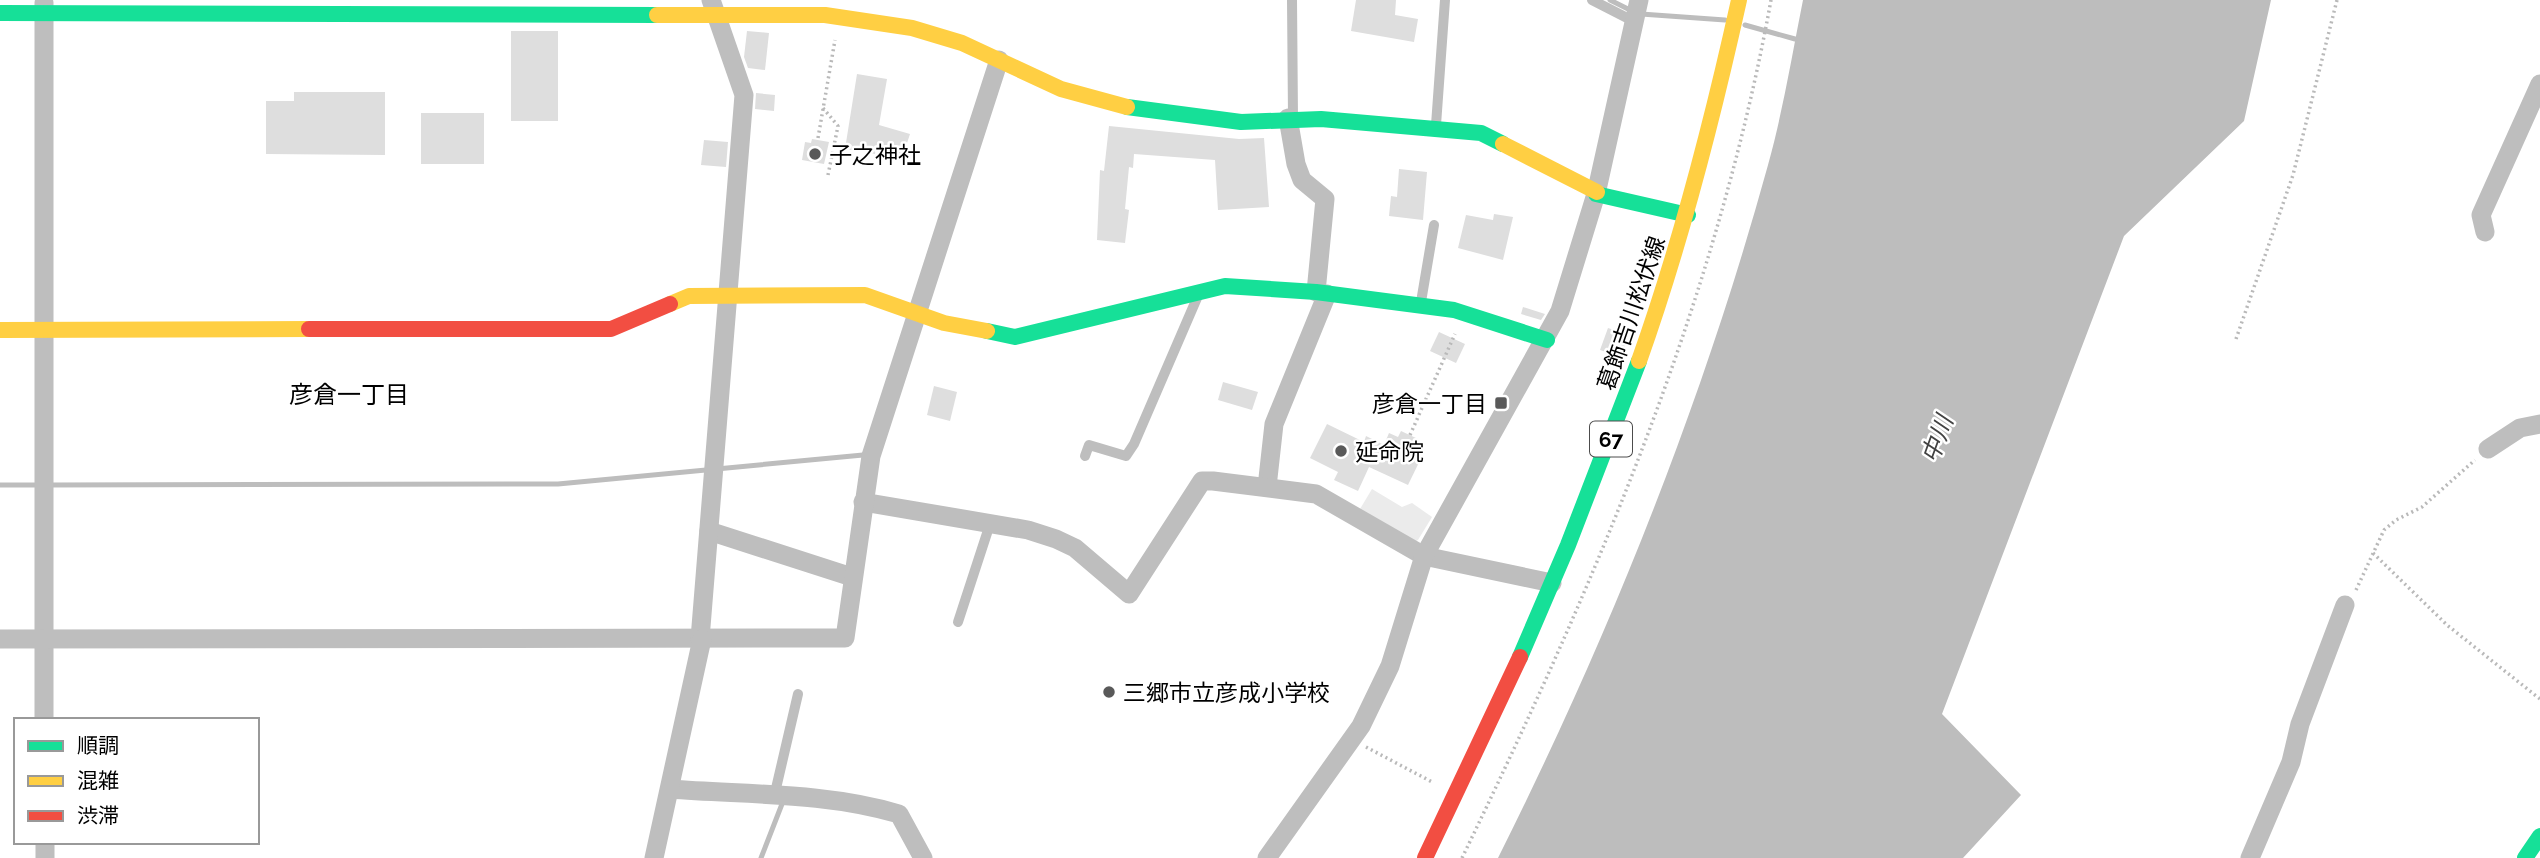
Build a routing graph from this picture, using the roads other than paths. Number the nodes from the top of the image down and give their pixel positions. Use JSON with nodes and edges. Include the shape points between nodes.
{"nodes":[{"id":1,"x":1292,"y":0,"type":"edge"},
{"id":2,"x":1445,"y":0,"type":"edge"},
{"id":3,"x":1592,"y":0,"type":"edge"},
{"id":4,"x":1639,"y":0,"type":"edge"},
{"id":5,"x":1739,"y":0,"type":"edge"},
{"id":6,"x":713,"y":6,"type":"edge"},
{"id":7,"x":44,"y":7,"type":"edge"},
{"id":8,"x":842,"y":11,"type":"edge"},
{"id":9,"x":0,"y":13,"type":"edge"},
{"id":10,"x":1635,"y":23,"type":"junction"},
{"id":11,"x":999,"y":60,"type":"junction"},
{"id":12,"x":2540,"y":84,"type":"edge"},
{"id":13,"x":1290,"y":118,"type":"junction"},
{"id":14,"x":1436,"y":129,"type":"junction"},
{"id":15,"x":1597,"y":193,"type":"junction"},
{"id":16,"x":1688,"y":215,"type":"junction"},
{"id":17,"x":1434,"y":225,"type":"dead end"},
{"id":18,"x":2485,"y":232,"type":"dead end"},
{"id":19,"x":1200,"y":292,"type":"junction"},
{"id":20,"x":1322,"y":293,"type":"junction"},
{"id":21,"x":726,"y":295,"type":"junction"},
{"id":22,"x":1420,"y":306,"type":"junction"},
{"id":23,"x":917,"y":312,"type":"junction"},
{"id":24,"x":0,"y":330,"type":"edge"},
{"id":25,"x":44,"y":330,"type":"junction"},
{"id":26,"x":1547,"y":340,"type":"junction"},
{"id":27,"x":2540,"y":424,"type":"edge"},
{"id":28,"x":2488,"y":449,"type":"road end"},
{"id":29,"x":1085,"y":456,"type":"dead end"},
{"id":30,"x":1268,"y":487,"type":"junction"},
{"id":31,"x":863,"y":502,"type":"junction"},
{"id":32,"x":990,"y":524,"type":"junction"},
{"id":33,"x":709,"y":531,"type":"junction"},
{"id":34,"x":1424,"y":556,"type":"junction"},
{"id":35,"x":852,"y":577,"type":"junction"},
{"id":36,"x":1552,"y":583,"type":"junction"},
{"id":37,"x":2345,"y":605,"type":"road end"},
{"id":38,"x":958,"y":622,"type":"dead end"},
{"id":39,"x":0,"y":639,"type":"edge"},
{"id":40,"x":44,"y":639,"type":"junction"},
{"id":41,"x":701,"y":639,"type":"junction"},
{"id":42,"x":798,"y":694,"type":"dead end"},
{"id":43,"x":44,"y":718,"type":"edge"},
{"id":44,"x":670,"y":789,"type":"junction"},
{"id":45,"x":774,"y":797,"type":"junction"},
{"id":46,"x":2540,"y":836,"type":"edge"},
{"id":47,"x":654,"y":858,"type":"edge"},
{"id":48,"x":923,"y":858,"type":"edge"},
{"id":49,"x":1267,"y":858,"type":"edge"},
{"id":50,"x":1425,"y":858,"type":"edge"},
{"id":51,"x":2250,"y":858,"type":"edge"},
{"id":52,"x":2525,"y":858,"type":"edge"}],
"edges":[{"from":1,"to":13,"type":"lane"},
{"from":2,"to":14,"type":"lane"},
{"from":3,"to":10,"type":"lane"},
{"from":4,"to":10,"type":"street"},
{"from":5,"to":16,"type":"street","name":"葛飾吉川松伏線","number":"67"},
{"from":6,"to":7,"type":"street"},
{"from":6,"to":8,"type":"street"},
{"from":6,"to":21,"type":"street","via":[[744,95]]},
{"from":7,"to":9,"type":"street"},
{"from":7,"to":25,"type":"street"},
{"from":8,"to":11,"type":"street","via":[[962,43]]},
{"from":10,"to":15,"type":"street"},
{"from":11,"to":13,"type":"street","via":[[1061,89],[1110,104],[1241,122]]},
{"from":11,"to":23,"type":"street"},
{"from":12,"to":18,"type":"street","via":[[2482,215]]},
{"from":13,"to":14,"type":"street"},
{"from":13,"to":20,"type":"street","via":[[1302,180],[1325,199]]},
{"from":14,"to":15,"type":"street","via":[[1481,133]]},
{"from":15,"to":16,"type":"street"},
{"from":15,"to":26,"type":"street","via":[[1569,287]]},
{"from":16,"to":36,"type":"street","name":"葛飾吉川松伏線","number":"67","via":[[1618,421]]},
{"from":17,"to":22,"type":"lane"},
{"from":19,"to":20,"type":"street","via":[[1225,286]]},
{"from":19,"to":23,"type":"street","via":[[1016,337],[944,323]]},
{"from":19,"to":29,"type":"lane","via":[[1126,456],[1089,445]]},
{"from":20,"to":22,"type":"street"},
{"from":20,"to":30,"type":"street","via":[[1274,424]]},
{"from":21,"to":23,"type":"street","via":[[865,295]]},
{"from":21,"to":25,"type":"street","via":[[689,296],[611,329]]},
{"from":21,"to":33,"type":"street"},
{"from":22,"to":26,"type":"street","via":[[1464,313]]},
{"from":23,"to":31,"type":"street","via":[[871,456]]},
{"from":24,"to":25,"type":"street"},
{"from":25,"to":40,"type":"street"},
{"from":26,"to":34,"type":"street"},
{"from":27,"to":28,"type":"street","via":[[2520,428]]},
{"from":30,"to":32,"type":"street","via":[[1202,481],[1129,594],[1075,548],[1028,530]]},
{"from":30,"to":34,"type":"street","via":[[1327,497]]},
{"from":31,"to":32,"type":"street"},
{"from":31,"to":35,"type":"street"},
{"from":32,"to":38,"type":"lane"},
{"from":33,"to":35,"type":"street"},
{"from":33,"to":41,"type":"street"},
{"from":34,"to":36,"type":"street"},
{"from":34,"to":49,"type":"street","via":[[1390,666],[1352,739]]},
{"from":35,"to":41,"type":"street","via":[[845,638]]},
{"from":36,"to":50,"type":"street","name":"葛飾吉川松伏線","number":"67","via":[[1518,665]]},
{"from":37,"to":51,"type":"street","via":[[2300,724],[2291,762]]},
{"from":39,"to":40,"type":"street"},
{"from":40,"to":41,"type":"street"},
{"from":40,"to":43,"type":"street"},
{"from":41,"to":44,"type":"street"},
{"from":42,"to":45,"type":"lane"},
{"from":44,"to":45,"type":"street"},
{"from":44,"to":47,"type":"street"},
{"from":45,"to":48,"type":"street","via":[[832,800],[899,814]]},
{"from":46,"to":52,"type":"street"}]}
